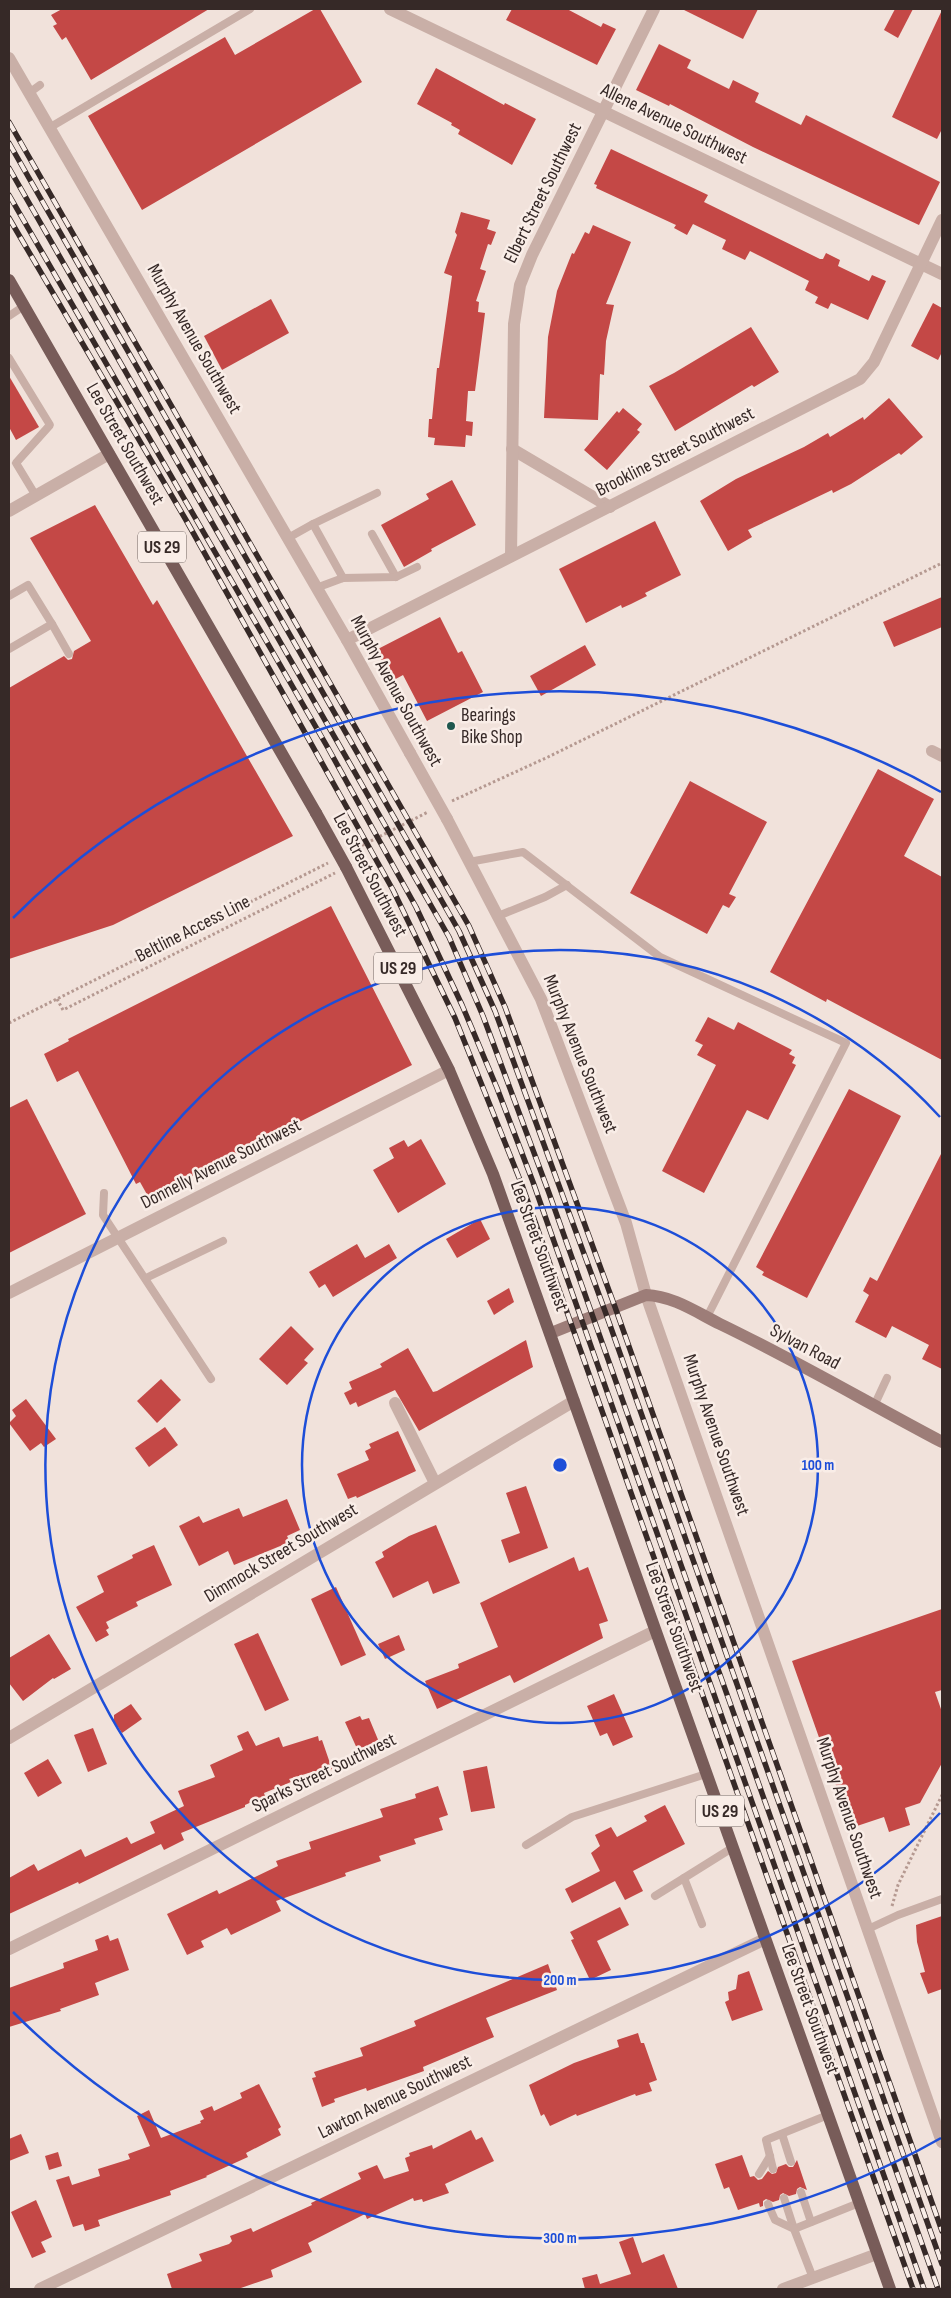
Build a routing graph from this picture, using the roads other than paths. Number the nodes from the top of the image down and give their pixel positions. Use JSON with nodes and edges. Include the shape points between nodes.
{"nodes":[{"id":1,"x":250,"y":9,"type":"edge"},
{"id":2,"x":390,"y":9,"type":"edge"},
{"id":3,"x":654,"y":9,"type":"edge"},
{"id":4,"x":9,"y":58,"type":"edge"},
{"id":5,"x":40,"y":85,"type":"dead end"},
{"id":6,"x":29,"y":93,"type":"junction"},
{"id":7,"x":604,"y":111,"type":"junction"},
{"id":8,"x":49,"y":128,"type":"junction"},
{"id":9,"x":942,"y":220,"type":"edge"},
{"id":10,"x":920,"y":264,"type":"junction"},
{"id":11,"x":942,"y":274,"type":"edge"},
{"id":12,"x":9,"y":280,"type":"edge"},
{"id":13,"x":24,"y":306,"type":"junction"},
{"id":14,"x":9,"y":316,"type":"edge"},
{"id":15,"x":9,"y":358,"type":"edge"},
{"id":16,"x":512,"y":450,"type":"junction"},
{"id":17,"x":109,"y":454,"type":"junction"},
{"id":18,"x":377,"y":493,"type":"dead end"},
{"id":19,"x":36,"y":496,"type":"junction"},
{"id":20,"x":610,"y":507,"type":"junction"},
{"id":21,"x":9,"y":511,"type":"edge"},
{"id":22,"x":312,"y":524,"type":"junction"},
{"id":23,"x":372,"y":534,"type":"dead end"},
{"id":24,"x":288,"y":538,"type":"junction"},
{"id":25,"x":511,"y":556,"type":"junction"},
{"id":26,"x":417,"y":568,"type":"dead end"},
{"id":27,"x":396,"y":576,"type":"junction"},
{"id":28,"x":344,"y":578,"type":"junction"},
{"id":29,"x":316,"y":588,"type":"junction"},
{"id":30,"x":9,"y":596,"type":"edge"},
{"id":31,"x":52,"y":624,"type":"junction"},
{"id":32,"x":347,"y":640,"type":"junction"},
{"id":33,"x":9,"y":649,"type":"edge"},
{"id":34,"x":69,"y":654,"type":"dead end"},
{"id":35,"x":469,"y":862,"type":"junction"},
{"id":36,"x":567,"y":885,"type":"junction"},
{"id":37,"x":498,"y":916,"type":"junction"},
{"id":38,"x":450,"y":1070,"type":"junction"},
{"id":39,"x":104,"y":1193,"type":"dead end"},
{"id":40,"x":118,"y":1237,"type":"junction"},
{"id":41,"x":223,"y":1241,"type":"dead end"},
{"id":42,"x":146,"y":1278,"type":"junction"},
{"id":43,"x":9,"y":1292,"type":"edge"},
{"id":44,"x":646,"y":1295,"type":"junction"},
{"id":45,"x":707,"y":1317,"type":"junction"},
{"id":46,"x":551,"y":1333,"type":"junction"},
{"id":47,"x":887,"y":1378,"type":"dead end"},
{"id":48,"x":211,"y":1379,"type":"dead end"},
{"id":49,"x":574,"y":1401,"type":"junction"},
{"id":50,"x":395,"y":1403,"type":"dead end"},
{"id":51,"x":874,"y":1406,"type":"junction"},
{"id":52,"x":942,"y":1442,"type":"edge"},
{"id":53,"x":435,"y":1483,"type":"junction"},
{"id":54,"x":656,"y":1631,"type":"junction"},
{"id":55,"x":9,"y":1738,"type":"edge"},
{"id":56,"x":706,"y":1774,"type":"junction"},
{"id":57,"x":526,"y":1845,"type":"dead end"},
{"id":58,"x":732,"y":1848,"type":"junction"},
{"id":59,"x":684,"y":1878,"type":"junction"},
{"id":60,"x":654,"y":1896,"type":"dead end"},
{"id":61,"x":942,"y":1899,"type":"edge"},
{"id":62,"x":702,"y":1924,"type":"dead end"},
{"id":63,"x":868,"y":1929,"type":"junction"},
{"id":64,"x":765,"y":1939,"type":"junction"},
{"id":65,"x":9,"y":1949,"type":"edge"},
{"id":66,"x":828,"y":2115,"type":"junction"},
{"id":67,"x":782,"y":2134,"type":"junction"},
{"id":68,"x":941,"y":2137,"type":"edge"},
{"id":69,"x":770,"y":2156,"type":"junction"},
{"id":70,"x":791,"y":2162,"type":"dead end"},
{"id":71,"x":773,"y":2169,"type":"dead end"},
{"id":72,"x":759,"y":2174,"type":"dead end"},
{"id":73,"x":801,"y":2192,"type":"dead end"},
{"id":74,"x":784,"y":2198,"type":"dead end"},
{"id":75,"x":859,"y":2203,"type":"junction"},
{"id":76,"x":768,"y":2204,"type":"dead end"},
{"id":77,"x":811,"y":2222,"type":"junction"},
{"id":78,"x":794,"y":2230,"type":"junction"},
{"id":79,"x":877,"y":2254,"type":"junction"},
{"id":80,"x":813,"y":2278,"type":"junction"},
{"id":81,"x":40,"y":2289,"type":"edge"},
{"id":82,"x":783,"y":2289,"type":"edge"},
{"id":83,"x":890,"y":2289,"type":"edge"}],
"edges":[{"from":1,"to":8,"type":"lane"},
{"from":2,"to":7,"type":"street","name":"Allene Avenue Southwest"},
{"from":3,"to":7,"type":"street","name":"Elbert Street Southwest"},
{"from":4,"to":6,"type":"street","name":"Murphy Avenue Southwest"},
{"from":5,"to":6,"type":"lane"},
{"from":6,"to":8,"type":"street","name":"Murphy Avenue Southwest"},
{"from":7,"to":10,"type":"street","name":"Allene Avenue Southwest"},
{"from":7,"to":16,"type":"street","name":"Elbert Street Southwest","via":[[520,285],[514,324]]},
{"from":8,"to":24,"type":"street","name":"Murphy Avenue Southwest"},
{"from":9,"to":10,"type":"street","name":"Brookline Street Southwest"},
{"from":10,"to":11,"type":"street","name":"Allene Avenue Southwest"},
{"from":10,"to":20,"type":"street","name":"Brookline Street Southwest","via":[[874,362],[860,378]]},
{"from":12,"to":13,"type":"main road","name":"Lee Street Southwest","number":"US 29"},
{"from":13,"to":14,"type":"lane"},
{"from":13,"to":17,"type":"main road","name":"Lee Street Southwest","number":"US 29"},
{"from":15,"to":19,"type":"lane","via":[[50,425],[16,463]]},
{"from":16,"to":20,"type":"street"},
{"from":16,"to":25,"type":"street","name":"Elbert Street Southwest"},
{"from":17,"to":19,"type":"street"},
{"from":17,"to":38,"type":"main road","name":"Lee Street Southwest","number":"US 29","bridge":true,"via":[[346,867]]},
{"from":18,"to":22,"type":"lane"},
{"from":19,"to":21,"type":"street"},
{"from":20,"to":25,"type":"street","name":"Brookline Street Southwest"},
{"from":22,"to":24,"type":"lane"},
{"from":22,"to":28,"type":"lane"},
{"from":23,"to":27,"type":"lane"},
{"from":24,"to":29,"type":"street","name":"Murphy Avenue Southwest"},
{"from":25,"to":32,"type":"street","name":"Brookline Street Southwest"},
{"from":26,"to":27,"type":"lane"},
{"from":27,"to":28,"type":"lane"},
{"from":28,"to":29,"type":"lane"},
{"from":29,"to":32,"type":"street","name":"Murphy Avenue Southwest"},
{"from":30,"to":31,"type":"lane","via":[[28,585]]},
{"from":31,"to":33,"type":"lane"},
{"from":31,"to":34,"type":"lane"},
{"from":32,"to":35,"type":"street","name":"Murphy Avenue Southwest","bridge":true},
{"from":35,"to":36,"type":"lane","via":[[522,852]]},
{"from":35,"to":37,"type":"street","name":"Murphy Avenue Southwest"},
{"from":36,"to":37,"type":"lane"},
{"from":36,"to":45,"type":"lane","via":[[660,957],[846,1043]]},
{"from":37,"to":44,"type":"street","name":"Murphy Avenue Southwest","via":[[541,999],[626,1223]]},
{"from":38,"to":40,"type":"street","name":"Donnelly Avenue Southwest"},
{"from":38,"to":46,"type":"main road","name":"Lee Street Southwest","number":"US 29","via":[[493,1174]]},
{"from":39,"to":40,"type":"lane","via":[[103,1216]]},
{"from":40,"to":42,"type":"lane"},
{"from":40,"to":43,"type":"street","name":"Donnelly Avenue Southwest"},
{"from":41,"to":42,"type":"lane"},
{"from":42,"to":48,"type":"lane"},
{"from":44,"to":45,"type":"main road","name":"Sylvan Road","via":[[658,1295]]},
{"from":44,"to":46,"type":"main road"},
{"from":44,"to":63,"type":"street","name":"Murphy Avenue Southwest"},
{"from":45,"to":51,"type":"main road","name":"Sylvan Road"},
{"from":46,"to":49,"type":"main road","name":"Lee Street Southwest","number":"US 29"},
{"from":47,"to":51,"type":"lane"},
{"from":49,"to":53,"type":"street","name":"Dimmock Street Southwest"},
{"from":49,"to":54,"type":"main road","name":"Lee Street Southwest","number":"US 29"},
{"from":50,"to":53,"type":"street"},
{"from":51,"to":52,"type":"main road","name":"Sylvan Road"},
{"from":53,"to":55,"type":"street","name":"Dimmock Street Southwest"},
{"from":54,"to":56,"type":"main road","name":"Lee Street Southwest","number":"US 29"},
{"from":54,"to":65,"type":"street","name":"Sparks Street Southwest"},
{"from":56,"to":57,"type":"lane","via":[[572,1817]]},
{"from":56,"to":58,"type":"main road","name":"Lee Street Southwest","number":"US 29"},
{"from":58,"to":59,"type":"lane"},
{"from":58,"to":64,"type":"main road","name":"Lee Street Southwest","number":"US 29"},
{"from":59,"to":60,"type":"lane"},
{"from":59,"to":62,"type":"lane"},
{"from":61,"to":63,"type":"lane"},
{"from":63,"to":68,"type":"street","name":"Murphy Avenue Southwest"},
{"from":64,"to":66,"type":"main road","name":"Lee Street Southwest","number":"US 29"},
{"from":64,"to":81,"type":"street","name":"Lawton Avenue Southwest"},
{"from":66,"to":67,"type":"lane"},
{"from":66,"to":75,"type":"main road","name":"Lee Street Southwest","number":"US 29"},
{"from":67,"to":69,"type":"lane","via":[[766,2140]]},
{"from":67,"to":70,"type":"lane"},
{"from":69,"to":71,"type":"lane"},
{"from":69,"to":72,"type":"lane"},
{"from":73,"to":77,"type":"lane"},
{"from":74,"to":78,"type":"lane"},
{"from":75,"to":77,"type":"lane"},
{"from":75,"to":79,"type":"main road","name":"Lee Street Southwest","number":"US 29"},
{"from":76,"to":78,"type":"lane","via":[[775,2220]]},
{"from":77,"to":78,"type":"lane"},
{"from":78,"to":80,"type":"lane"},
{"from":79,"to":80,"type":"street"},
{"from":79,"to":83,"type":"main road","name":"Lee Street Southwest","number":"US 29"},
{"from":80,"to":82,"type":"street"}]}
